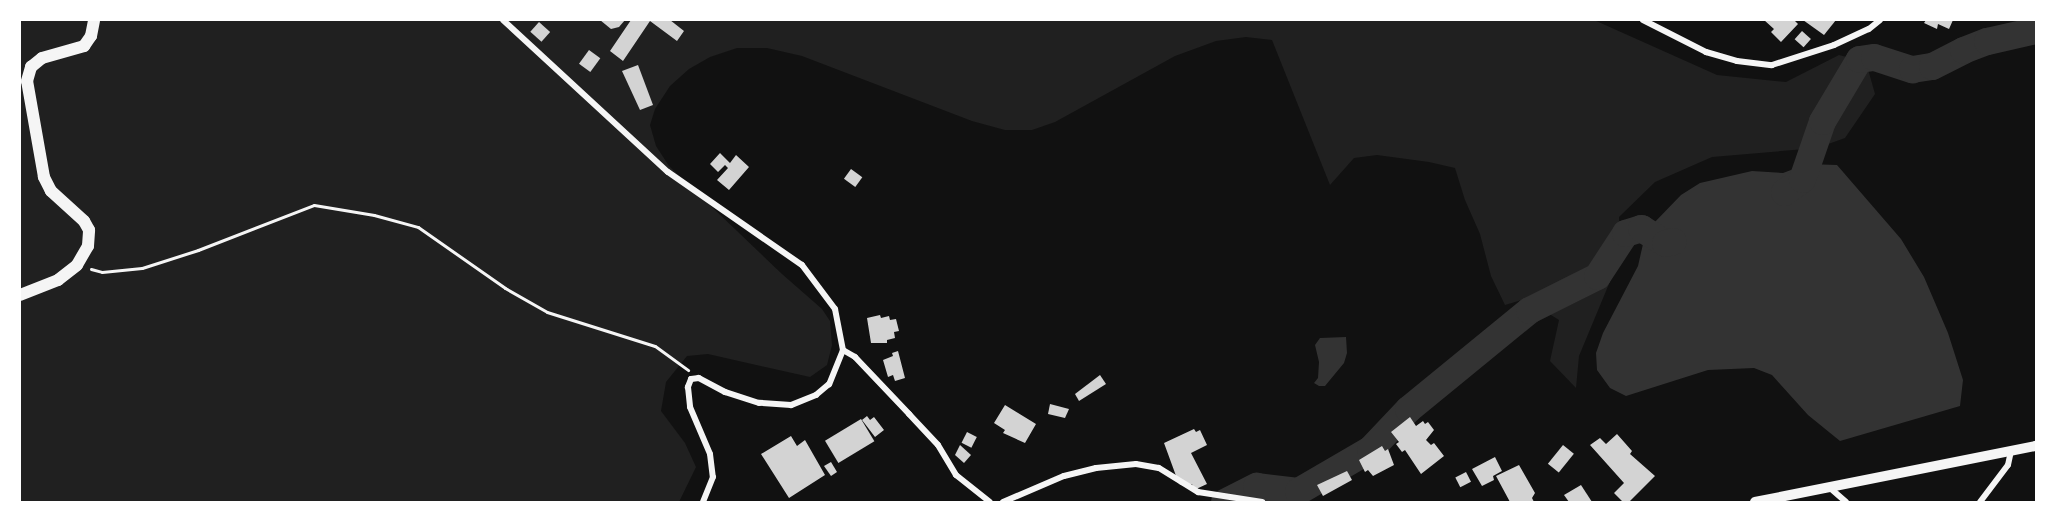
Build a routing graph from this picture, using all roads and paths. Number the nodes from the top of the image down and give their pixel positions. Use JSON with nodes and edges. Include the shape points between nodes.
{"nodes":[{"id":1,"x":94,"y":20,"type":"edge"},
{"id":2,"x":503,"y":20,"type":"edge"},
{"id":3,"x":1643,"y":20,"type":"edge"},
{"id":4,"x":1880,"y":20,"type":"edge"},
{"id":5,"x":77,"y":265,"type":"junction"},
{"id":6,"x":20,"y":295,"type":"edge"},
{"id":7,"x":843,"y":350,"type":"junction"},
{"id":8,"x":699,"y":378,"type":"junction"},
{"id":9,"x":2037,"y":446,"type":"edge"},
{"id":10,"x":2011,"y":451,"type":"junction"},
{"id":11,"x":1830,"y":487,"type":"junction"},
{"id":12,"x":703,"y":502,"type":"edge"},
{"id":13,"x":990,"y":502,"type":"edge"},
{"id":14,"x":1003,"y":502,"type":"edge"},
{"id":15,"x":1262,"y":502,"type":"edge"},
{"id":16,"x":1755,"y":502,"type":"edge"},
{"id":17,"x":1846,"y":502,"type":"edge"},
{"id":18,"x":1980,"y":502,"type":"edge"}],
"edges":[{"from":1,"to":5,"type":"main road","via":[[84,46],[42,58],[31,67],[27,81],[44,177],[51,191],[89,230],[88,246]]},
{"from":2,"to":7,"type":"street","via":[[668,172],[802,266],[836,309]]},
{"from":3,"to":4,"type":"street","via":[[1706,52],[1772,65],[1834,45]]},
{"from":5,"to":6,"type":"main road","via":[[52,283]]},
{"from":5,"to":8,"type":"path","via":[[102,272],[142,268],[315,205],[374,215],[418,227],[505,288],[548,312],[655,346]]},
{"from":7,"to":8,"type":"street","via":[[829,384],[816,395],[791,405],[759,403]]},
{"from":7,"to":13,"type":"street","via":[[855,357],[938,446],[956,475]]},
{"from":8,"to":12,"type":"street","via":[[691,379],[688,387],[690,407],[710,454],[713,477]]},
{"from":9,"to":10,"type":"street"},
{"from":10,"to":11,"type":"street"},
{"from":10,"to":18,"type":"street","via":[[2008,465]]},
{"from":11,"to":16,"type":"street"},
{"from":11,"to":17,"type":"street"},
{"from":14,"to":15,"type":"street","via":[[1064,476],[1136,464],[1159,468],[1198,492]]}]}
